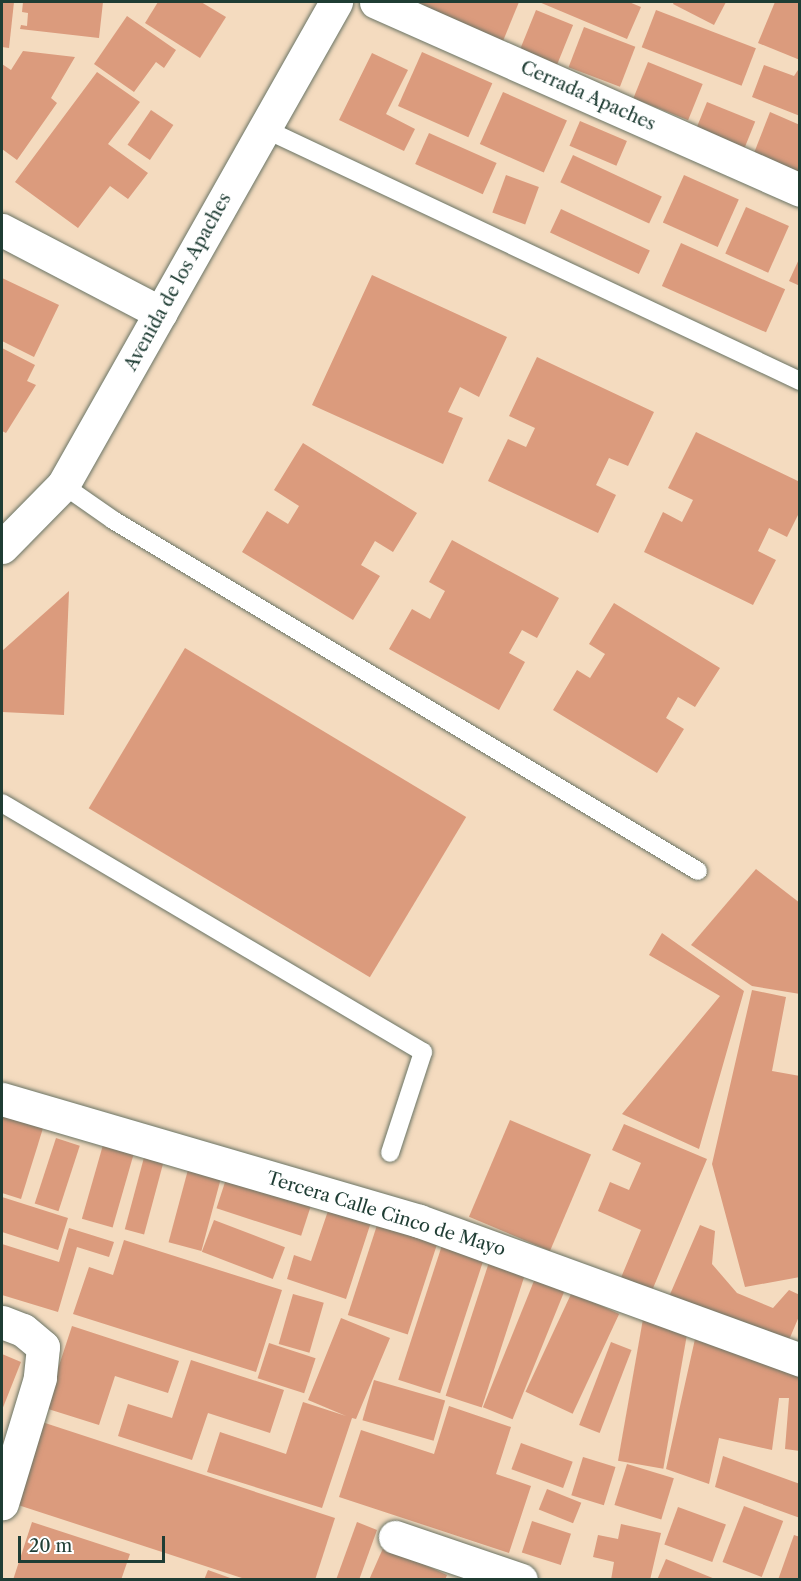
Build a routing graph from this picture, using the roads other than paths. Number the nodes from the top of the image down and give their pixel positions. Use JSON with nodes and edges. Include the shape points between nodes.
{"nodes":[{"id":1,"x":336,"y":2,"type":"edge"},
{"id":2,"x":376,"y":2,"type":"edge"},
{"id":3,"x":265,"y":129,"type":"junction"},
{"id":4,"x":800,"y":190,"type":"edge"},
{"id":5,"x":2,"y":230,"type":"edge"},
{"id":6,"x":161,"y":313,"type":"junction"},
{"id":7,"x":800,"y":381,"type":"edge"},
{"id":8,"x":63,"y":485,"type":"junction"},
{"id":9,"x":2,"y":548,"type":"edge"},
{"id":10,"x":2,"y":803,"type":"edge"},
{"id":11,"x":698,"y":871,"type":"dead end"},
{"id":12,"x":2,"y":1098,"type":"edge"},
{"id":13,"x":390,"y":1154,"type":"dead end"},
{"id":14,"x":2,"y":1322,"type":"edge"},
{"id":15,"x":800,"y":1360,"type":"edge"},
{"id":16,"x":2,"y":1503,"type":"edge"},
{"id":17,"x":395,"y":1537,"type":"dead end"},
{"id":18,"x":521,"y":1580,"type":"edge"}],
"edges":[{"from":1,"to":3,"type":"street","name":"Avenida de los Apaches"},
{"from":2,"to":4,"type":"street","name":"Cerrada Apaches"},
{"from":3,"to":6,"type":"street","name":"Avenida de los Apaches"},
{"from":3,"to":7,"type":"lane"},
{"from":5,"to":6,"type":"street"},
{"from":6,"to":8,"type":"street","name":"Avenida de los Apaches"},
{"from":8,"to":9,"type":"street","name":"Avenida de los Apaches"},
{"from":8,"to":11,"type":"lane","via":[[134,532]]},
{"from":10,"to":13,"type":"lane","via":[[423,1052]]},
{"from":12,"to":15,"type":"street","name":"Tercera Calle Cinco de Mayo","via":[[419,1221]]},
{"from":14,"to":16,"type":"street","via":[[23,1330],[43,1347],[40,1378]]},
{"from":17,"to":18,"type":"street"}]}
